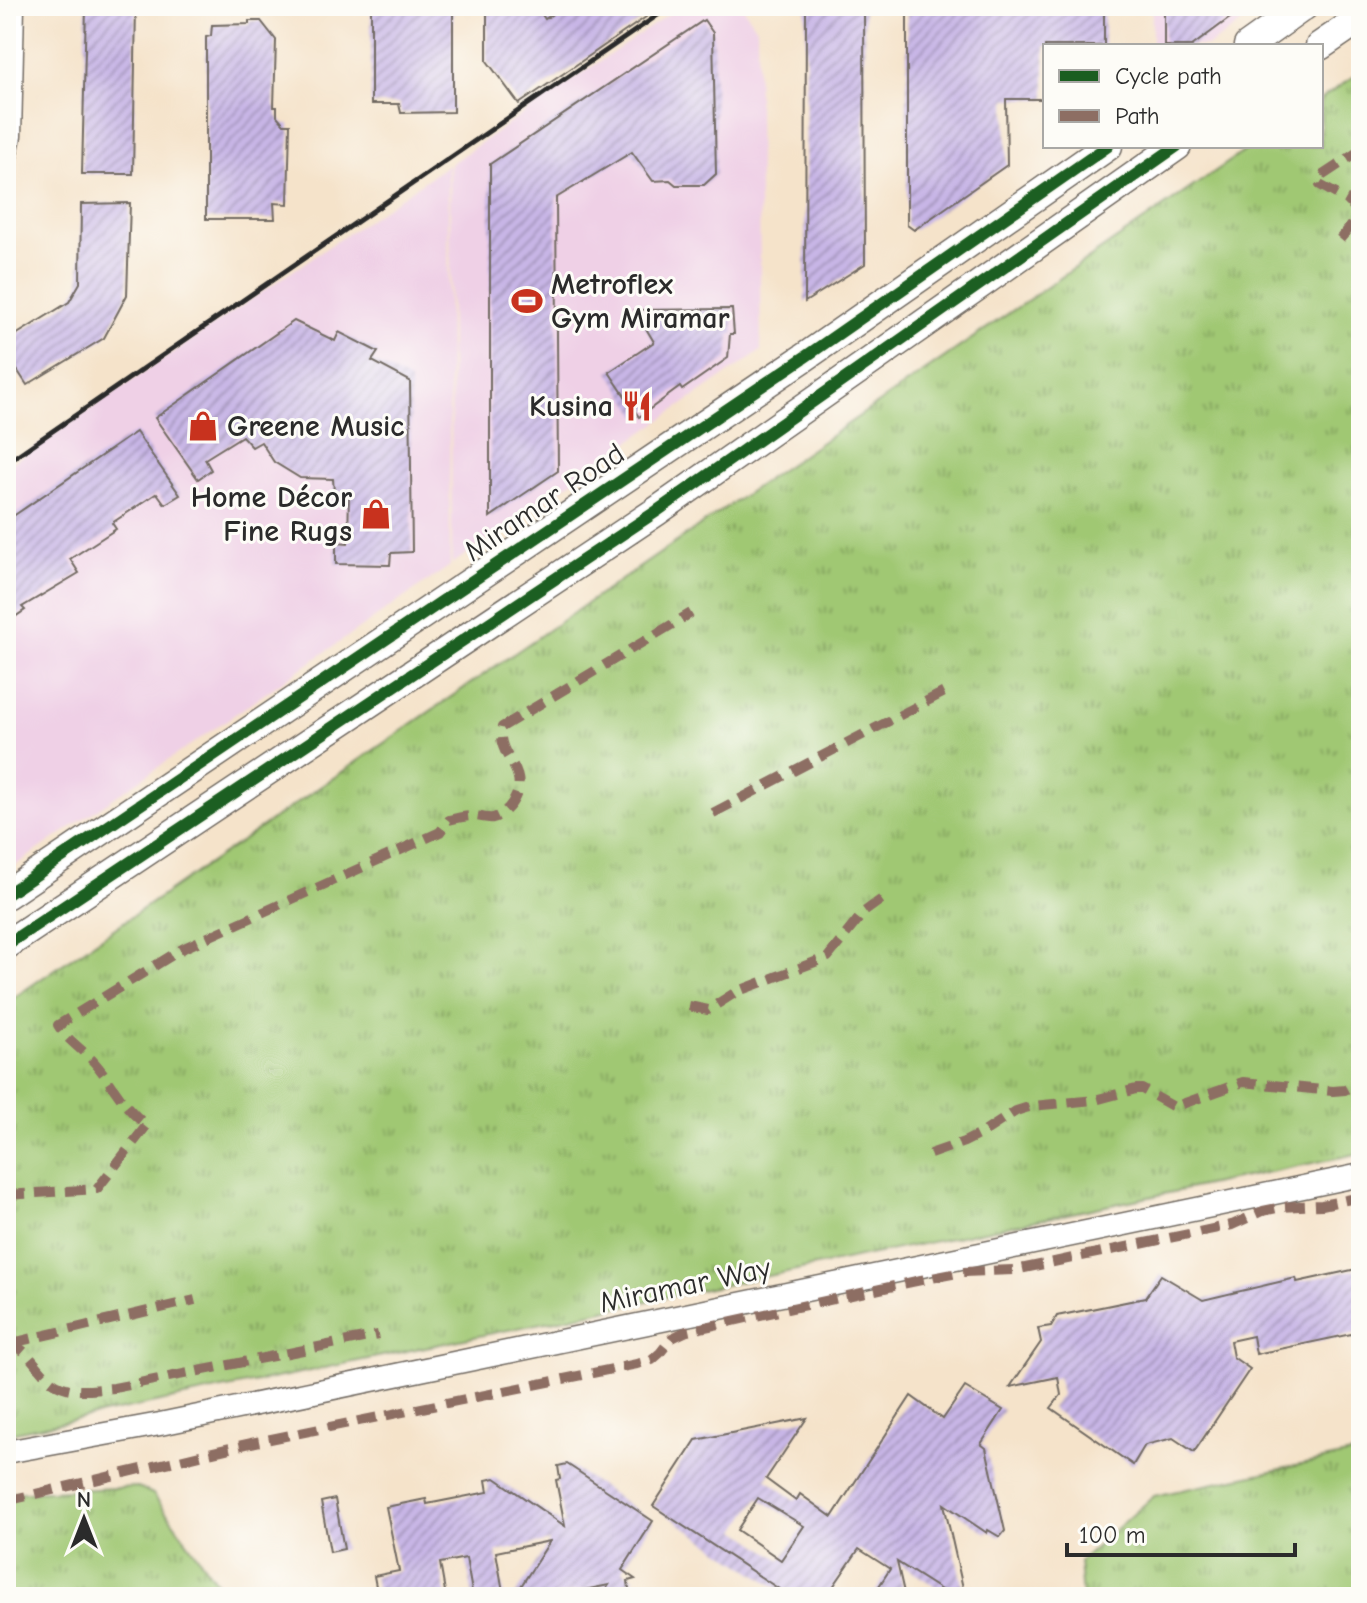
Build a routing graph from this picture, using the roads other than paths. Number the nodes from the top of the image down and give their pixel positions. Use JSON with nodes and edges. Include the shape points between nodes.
{"nodes":[{"id":1,"x":13,"y":6,"type":"edge"},
{"id":2,"x":1304,"y":6,"type":"edge"},
{"id":3,"x":1361,"y":18,"type":"edge"},
{"id":4,"x":1251,"y":44,"type":"edge"},
{"id":5,"x":1323,"y":44,"type":"edge"},
{"id":6,"x":1105,"y":148,"type":"edge"},
{"id":7,"x":1174,"y":148,"type":"edge"},
{"id":8,"x":6,"y":155,"type":"edge"},
{"id":9,"x":6,"y":895,"type":"edge"},
{"id":10,"x":6,"y":945,"type":"edge"},
{"id":11,"x":1361,"y":1175,"type":"edge"},
{"id":12,"x":11,"y":1452,"type":"edge"}],
"edges":[{"from":1,"to":8,"type":"street"},
{"from":2,"to":4,"type":"main road"},
{"from":3,"to":5,"type":"main road"},
{"from":6,"to":9,"type":"main road","name":"Miramar Road"},
{"from":7,"to":10,"type":"main road","via":[[657,511]]},
{"from":11,"to":12,"type":"street","name":"Miramar Way"}]}
